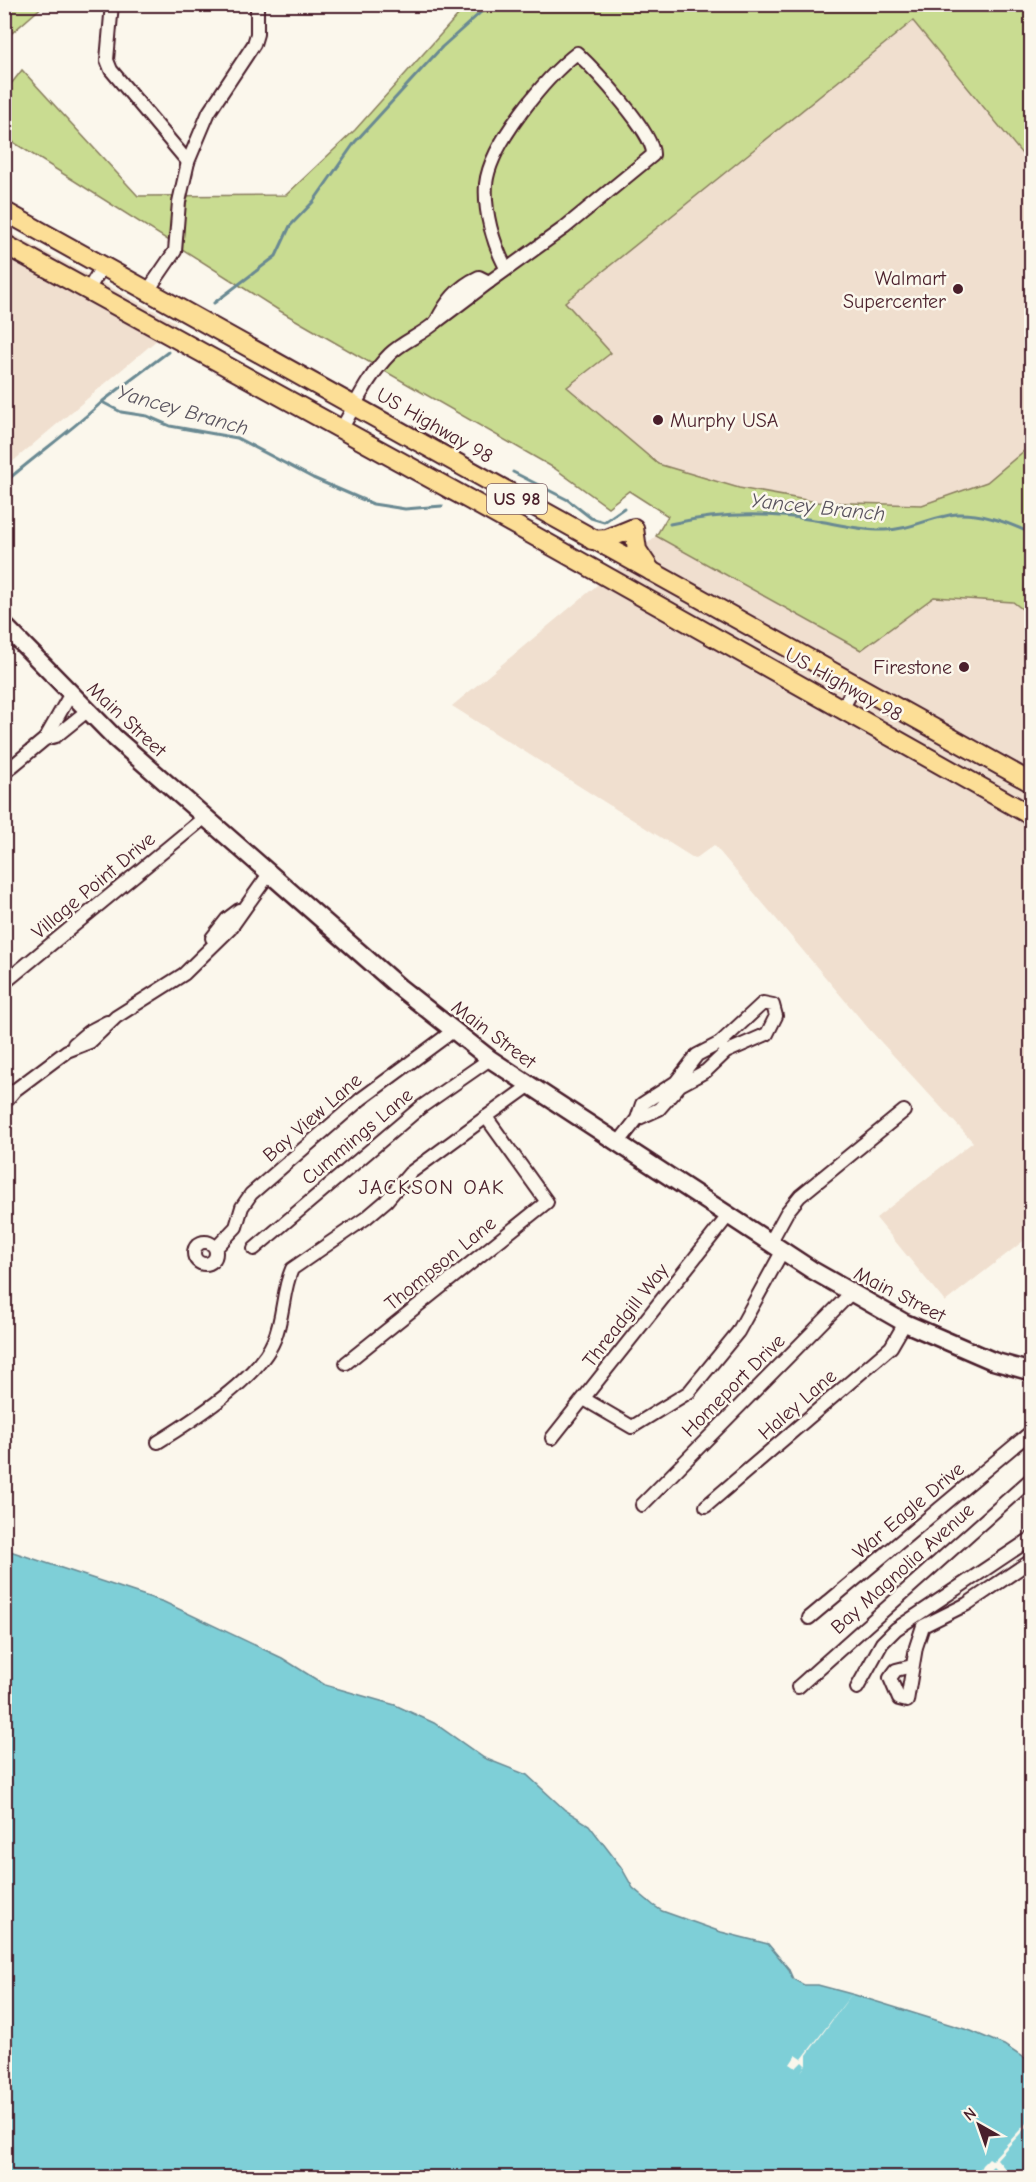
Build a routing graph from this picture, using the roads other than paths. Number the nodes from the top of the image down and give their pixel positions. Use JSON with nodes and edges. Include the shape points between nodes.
{"nodes":[{"id":1,"x":112,"y":4,"type":"edge"},
{"id":2,"x":256,"y":4,"type":"edge"},
{"id":3,"x":188,"y":162,"type":"junction"},
{"id":4,"x":4,"y":211,"type":"edge"},
{"id":5,"x":4,"y":244,"type":"edge"},
{"id":6,"x":102,"y":267,"type":"junction"},
{"id":7,"x":506,"y":268,"type":"junction"},
{"id":8,"x":88,"y":290,"type":"junction"},
{"id":9,"x":147,"y":292,"type":"junction"},
{"id":10,"x":355,"y":405,"type":"junction"},
{"id":11,"x":342,"y":428,"type":"junction"},
{"id":12,"x":592,"y":540,"type":"junction"},
{"id":13,"x":653,"y":574,"type":"junction"},
{"id":14,"x":4,"y":625,"type":"edge"},
{"id":15,"x":856,"y":684,"type":"junction"},
{"id":16,"x":70,"y":695,"type":"junction"},
{"id":17,"x":842,"y":709,"type":"junction"},
{"id":18,"x":87,"y":711,"type":"junction"},
{"id":19,"x":45,"y":739,"type":"junction"},
{"id":20,"x":4,"y":773,"type":"edge"},
{"id":21,"x":1032,"y":783,"type":"edge"},
{"id":22,"x":1032,"y":816,"type":"edge"},
{"id":23,"x":205,"y":817,"type":"junction"},
{"id":24,"x":268,"y":874,"type":"junction"},
{"id":25,"x":4,"y":983,"type":"edge"},
{"id":26,"x":453,"y":1031,"type":"junction"},
{"id":27,"x":490,"y":1059,"type":"junction"},
{"id":28,"x":678,"y":1083,"type":"junction"},
{"id":29,"x":529,"y":1086,"type":"junction"},
{"id":30,"x":4,"y":1103,"type":"edge"},
{"id":31,"x":904,"y":1111,"type":"dead end"},
{"id":32,"x":486,"y":1117,"type":"junction"},
{"id":33,"x":619,"y":1142,"type":"junction"},
{"id":34,"x":728,"y":1216,"type":"junction"},
{"id":35,"x":776,"y":1247,"type":"junction"},
{"id":36,"x":216,"y":1248,"type":"dead end"},
{"id":37,"x":254,"y":1249,"type":"dead end"},
{"id":38,"x":851,"y":1293,"type":"junction"},
{"id":39,"x":905,"y":1323,"type":"junction"},
{"id":40,"x":346,"y":1363,"type":"dead end"},
{"id":41,"x":1032,"y":1372,"type":"edge"},
{"id":42,"x":584,"y":1399,"type":"junction"},
{"id":43,"x":1032,"y":1431,"type":"edge"},
{"id":44,"x":552,"y":1438,"type":"dead end"},
{"id":45,"x":158,"y":1442,"type":"dead end"},
{"id":46,"x":1032,"y":1478,"type":"edge"},
{"id":47,"x":642,"y":1505,"type":"dead end"},
{"id":48,"x":706,"y":1506,"type":"dead end"},
{"id":49,"x":1032,"y":1538,"type":"edge"},
{"id":50,"x":1032,"y":1560,"type":"edge"},
{"id":51,"x":809,"y":1618,"type":"dead end"},
{"id":52,"x":912,"y":1666,"type":"dead end"},
{"id":53,"x":798,"y":1687,"type":"dead end"},
{"id":54,"x":857,"y":1688,"type":"dead end"}],
"edges":[{"from":1,"to":3,"type":"street","via":[[107,60],[111,70]]},
{"from":2,"to":3,"type":"street","via":[[258,34],[254,44],[208,112]]},
{"from":3,"to":9,"type":"street","via":[[179,202],[175,251]]},
{"from":4,"to":6,"type":"main road","name":"US Highway 98","number":"US 98"},
{"from":5,"to":8,"type":"main road","name":"US Highway 98","number":"US 98"},
{"from":6,"to":8,"type":"street"},
{"from":6,"to":9,"type":"main road","name":"US Highway 98","number":"US 98"},
{"from":7,"to":7,"type":"street","via":[[564,228],[653,155],[652,143],[643,129],[600,74],[577,53],[559,67],[531,100],[492,161],[486,183],[488,213]]},
{"from":7,"to":10,"type":"street","via":[[391,353],[364,384]]},
{"from":8,"to":11,"type":"main road","name":"US Highway 98","number":"US 98"},
{"from":9,"to":10,"type":"main road","name":"US Highway 98","number":"US 98"},
{"from":10,"to":11,"type":"street"},
{"from":10,"to":12,"type":"main road","name":"US Highway 98","number":"US 98"},
{"from":11,"to":17,"type":"main road","name":"US Highway 98","number":"US 98"},
{"from":12,"to":13,"type":"main road","name":"US Highway 98","number":"US 98"},
{"from":12,"to":13,"type":"main road","via":[[607,539],[634,528],[637,550]]},
{"from":13,"to":15,"type":"main road","name":"US Highway 98","number":"US 98"},
{"from":14,"to":16,"type":"main road","name":"Main Street"},
{"from":15,"to":17,"type":"street"},
{"from":15,"to":21,"type":"main road","name":"US Highway 98","number":"US 98"},
{"from":16,"to":18,"type":"main road","name":"Main Street"},
{"from":16,"to":19,"type":"street"},
{"from":17,"to":22,"type":"main road","name":"US Highway 98","number":"US 98"},
{"from":18,"to":19,"type":"street","via":[[56,736]]},
{"from":18,"to":23,"type":"main road","name":"Main Street"},
{"from":19,"to":20,"type":"street"},
{"from":23,"to":24,"type":"main road","name":"Main Street"},
{"from":23,"to":25,"type":"street","name":"Village Point Drive"},
{"from":24,"to":26,"type":"main road","name":"Main Street"},
{"from":24,"to":30,"type":"street","via":[[250,901],[227,919],[184,974],[116,1017],[98,1036],[67,1051],[15,1090]]},
{"from":26,"to":27,"type":"main road","name":"Main Street"},
{"from":26,"to":36,"type":"street","name":"Bay View Lane","via":[[361,1099],[251,1194],[236,1227]]},
{"from":27,"to":29,"type":"main road","name":"Main Street"},
{"from":27,"to":37,"type":"street","name":"Cummings Lane","via":[[421,1107]]},
{"from":28,"to":28,"type":"street","via":[[697,1055],[723,1048],[706,1071]]},
{"from":28,"to":33,"type":"street","via":[[642,1104],[637,1119]]},
{"from":29,"to":32,"type":"street"},
{"from":29,"to":33,"type":"main road","name":"Main Street"},
{"from":31,"to":35,"type":"street","via":[[801,1196],[787,1212]]},
{"from":32,"to":40,"type":"street","name":"Thompson Lane","via":[[547,1202]]},
{"from":32,"to":45,"type":"street","via":[[410,1173],[366,1218],[292,1269],[280,1326],[267,1356],[203,1412]]},
{"from":33,"to":34,"type":"main road","name":"Main Street"},
{"from":34,"to":35,"type":"main road","name":"Main Street"},
{"from":34,"to":42,"type":"street","name":"Threadgill Way"},
{"from":35,"to":38,"type":"main road","name":"Main Street"},
{"from":35,"to":42,"type":"street","via":[[738,1332],[689,1392],[632,1427]]},
{"from":38,"to":39,"type":"main road","name":"Main Street"},
{"from":38,"to":47,"type":"street","name":"Homeport Drive"},
{"from":39,"to":41,"type":"main road","name":"Main Street","via":[[993,1361]]},
{"from":39,"to":48,"type":"street","name":"Haley Lane","via":[[891,1347]]},
{"from":42,"to":44,"type":"street","name":"Threadgill Way"},
{"from":43,"to":51,"type":"street","name":"War Eagle Drive"},
{"from":46,"to":53,"type":"street","name":"Bay Magnolia Avenue"},
{"from":49,"to":54,"type":"street","via":[[896,1629],[882,1643]]},
{"from":50,"to":52,"type":"street","via":[[967,1604],[923,1626]]}]}
